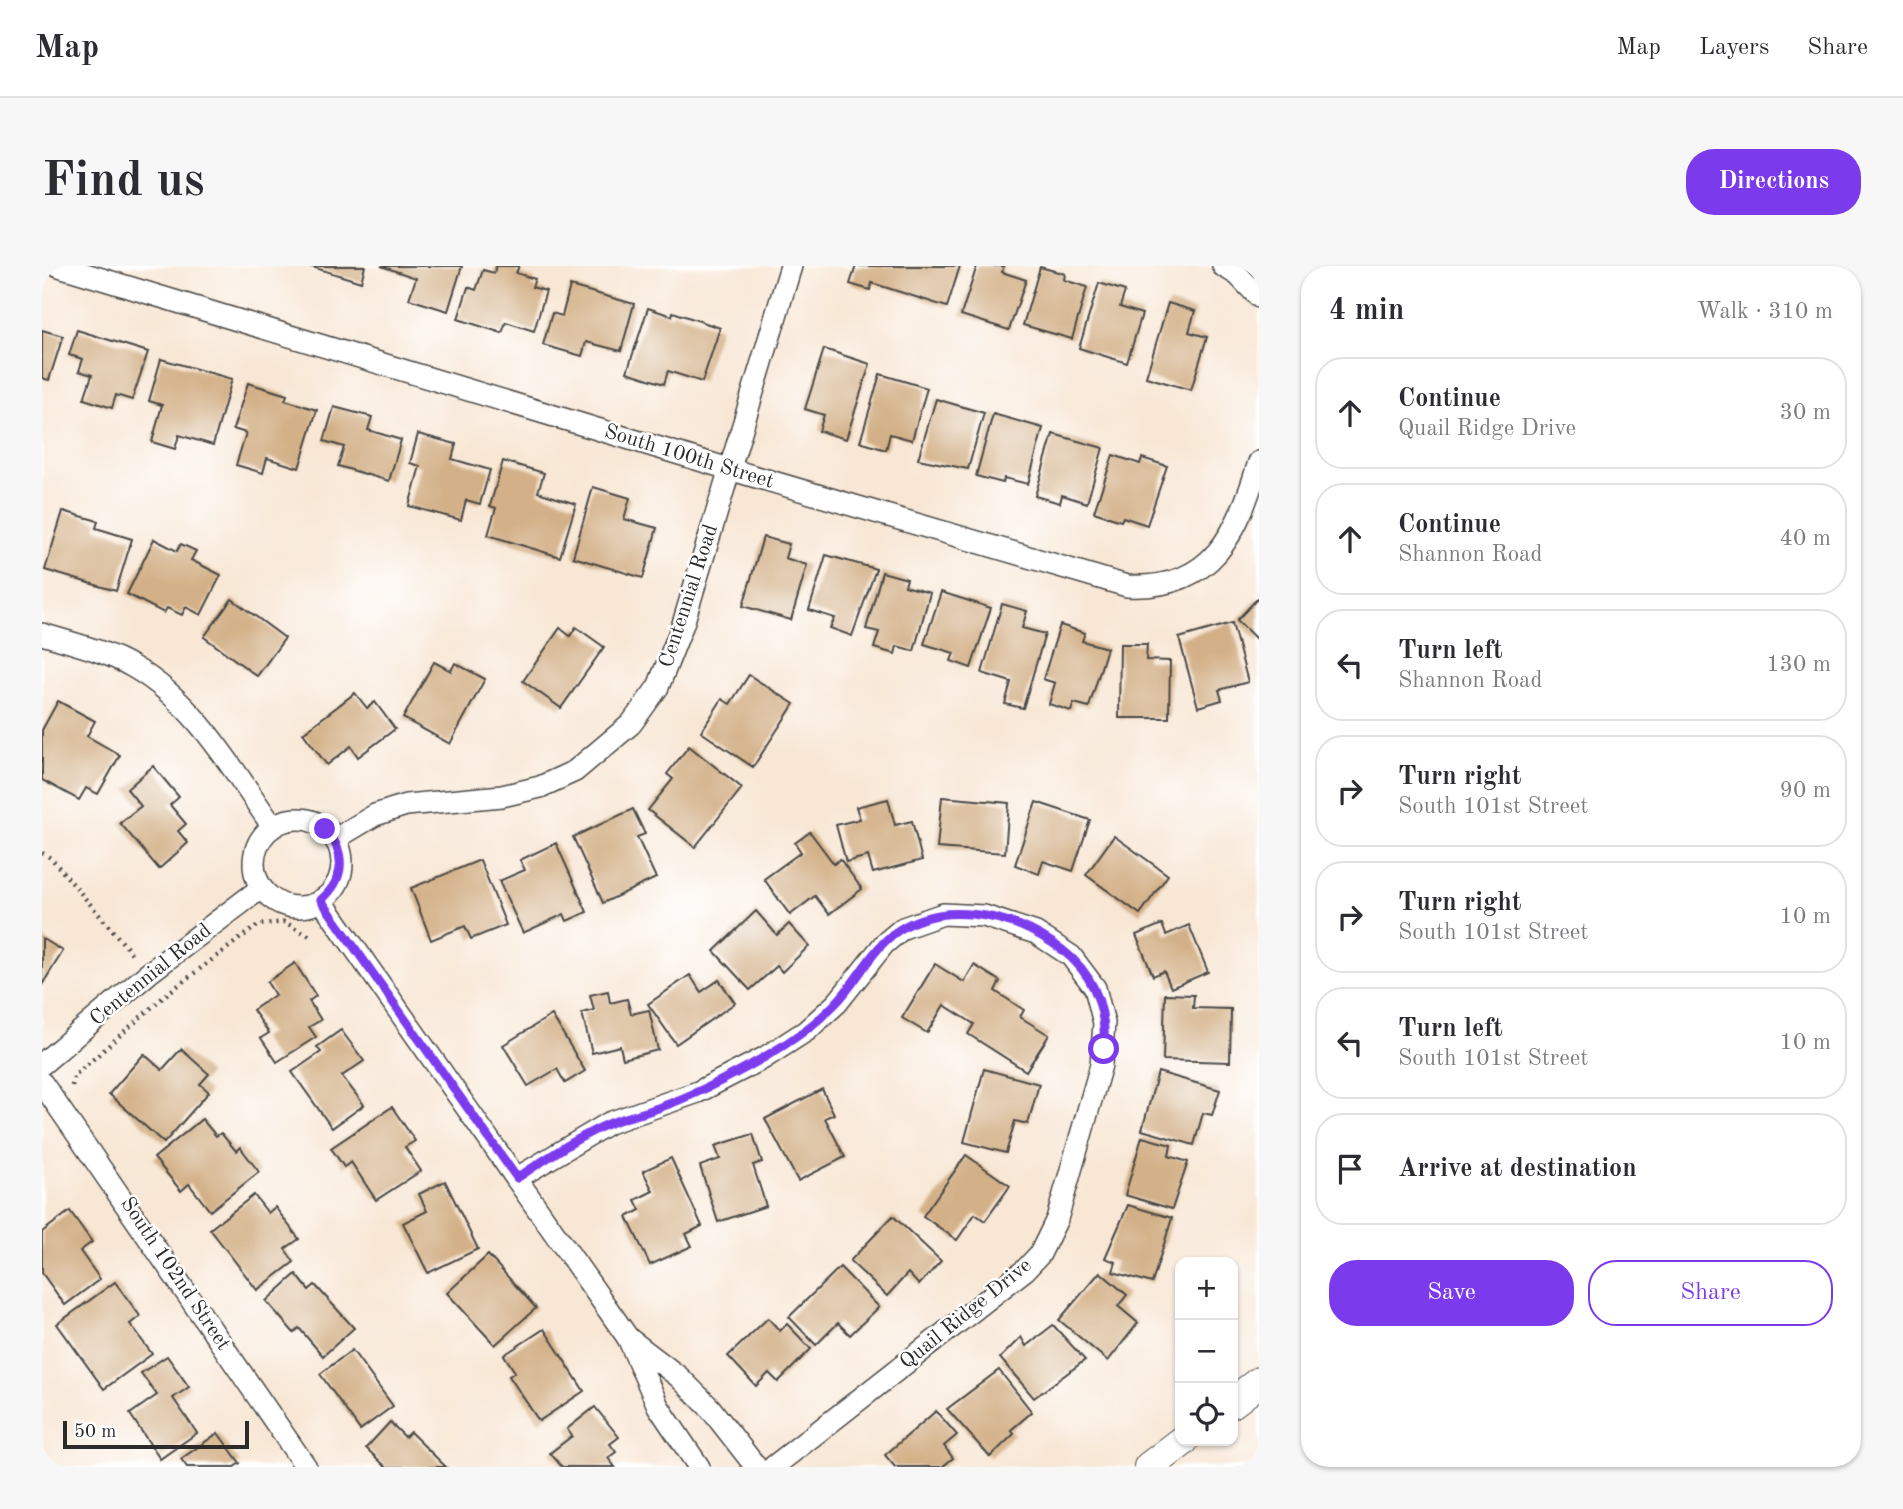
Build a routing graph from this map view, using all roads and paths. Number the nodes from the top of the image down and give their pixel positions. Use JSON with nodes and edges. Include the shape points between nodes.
{"nodes":[{"id":1,"x":59,"y":266,"type":"edge"},
{"id":2,"x":791,"y":266,"type":"edge"},
{"id":3,"x":1223,"y":266,"type":"edge"},
{"id":4,"x":1259,"y":297,"type":"edge"},
{"id":5,"x":1259,"y":462,"type":"edge"},
{"id":6,"x":729,"y":469,"type":"junction"},
{"id":7,"x":42,"y":634,"type":"edge"},
{"id":8,"x":273,"y":827,"type":"junction"},
{"id":9,"x":335,"y":839,"type":"junction"},
{"id":10,"x":42,"y":853,"type":"edge"},
{"id":11,"x":261,"y":888,"type":"junction"},
{"id":12,"x":321,"y":900,"type":"junction"},
{"id":13,"x":312,"y":937,"type":"dead end"},
{"id":14,"x":134,"y":956,"type":"dead end"},
{"id":15,"x":42,"y":1064,"type":"edge"},
{"id":16,"x":42,"y":1083,"type":"edge"},
{"id":17,"x":67,"y":1090,"type":"dead end"},
{"id":18,"x":517,"y":1178,"type":"junction"},
{"id":19,"x":628,"y":1338,"type":"junction"},
{"id":20,"x":1259,"y":1382,"type":"edge"},
{"id":21,"x":1238,"y":1398,"type":"edge"},
{"id":22,"x":1176,"y":1446,"type":"edge"},
{"id":23,"x":306,"y":1467,"type":"edge"},
{"id":24,"x":699,"y":1467,"type":"edge"},
{"id":25,"x":756,"y":1467,"type":"edge"},
{"id":26,"x":773,"y":1467,"type":"edge"},
{"id":27,"x":1149,"y":1467,"type":"edge"}],
"edges":[{"from":1,"to":6,"type":"street","name":"South 100th Street"},
{"from":2,"to":6,"type":"street","name":"Centennial Road"},
{"from":3,"to":4,"type":"street"},
{"from":5,"to":6,"type":"street","name":"South 100th Street","via":[[1236,528],[1217,554],[1182,578],[1142,586],[1102,580]]},
{"from":6,"to":9,"type":"street","name":"Centennial Road","via":[[673,652],[658,687],[631,724],[575,771],[540,787],[502,796],[406,804],[375,815]]},
{"from":7,"to":8,"type":"street","via":[[133,666],[172,695],[206,732]]},
{"from":8,"to":9,"type":"street","via":[[300,819],[313,822]]},
{"from":8,"to":11,"type":"street","via":[[256,848],[255,875]]},
{"from":9,"to":12,"type":"street","via":[[340,852],[338,879]]},
{"from":10,"to":14,"type":"path"},
{"from":11,"to":12,"type":"street","via":[[282,904],[308,906]]},
{"from":11,"to":15,"type":"street","name":"Centennial Road","via":[[149,973]]},
{"from":12,"to":18,"type":"street"},
{"from":13,"to":17,"type":"path","via":[[284,922],[258,925],[167,993],[74,1076]]},
{"from":16,"to":23,"type":"street","name":"South 102nd Street"},
{"from":18,"to":19,"type":"street"},
{"from":18,"to":26,"type":"street","name":"Quail Ridge Drive","via":[[609,1124],[698,1092],[806,1031],[836,1003],[884,944],[915,921],[943,914],[984,916],[1036,933],[1071,956],[1101,1001],[1104,1049],[1050,1237],[1025,1270]]},
{"from":19,"to":24,"type":"street","via":[[658,1406]]},
{"from":19,"to":25,"type":"street","via":[[710,1408]]},
{"from":20,"to":21,"type":"main road"},
{"from":22,"to":27,"type":"main road"}]}
